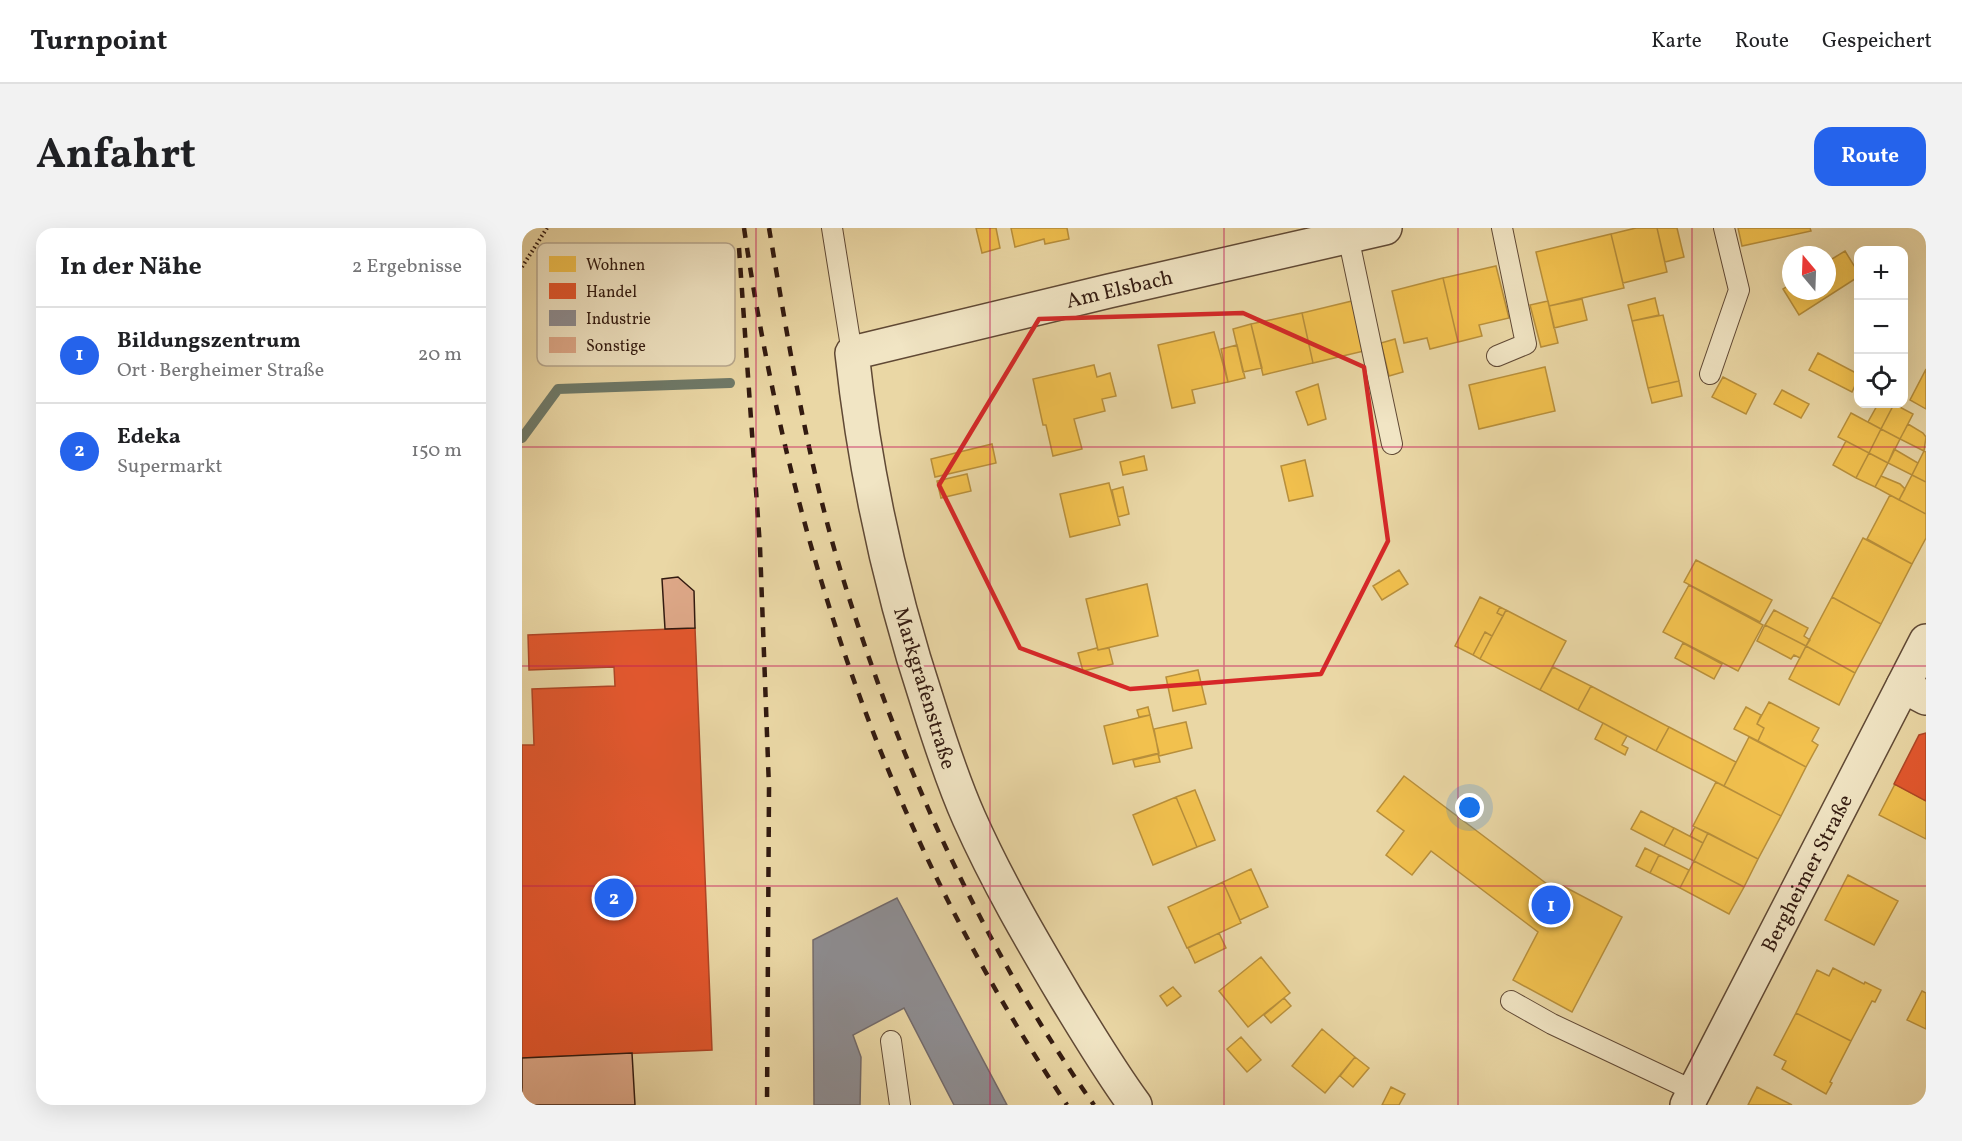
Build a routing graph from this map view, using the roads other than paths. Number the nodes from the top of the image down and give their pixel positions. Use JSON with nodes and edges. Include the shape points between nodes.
{"nodes":[{"id":1,"x":832,"y":228,"type":"edge"},
{"id":2,"x":1385,"y":228,"type":"edge"},
{"id":3,"x":1503,"y":228,"type":"edge"},
{"id":4,"x":1724,"y":228,"type":"edge"},
{"id":5,"x":1348,"y":236,"type":"junction"},
{"id":6,"x":852,"y":353,"type":"junction"},
{"id":7,"x":1497,"y":356,"type":"dead end"},
{"id":8,"x":1710,"y":375,"type":"dead end"},
{"id":9,"x":1392,"y":444,"type":"dead end"},
{"id":10,"x":1926,"y":641,"type":"edge"},
{"id":11,"x":1914,"y":692,"type":"edge"},
{"id":12,"x":1511,"y":1001,"type":"dead end"},
{"id":13,"x":891,"y":1041,"type":"dead end"},
{"id":14,"x":1691,"y":1098,"type":"edge"},
{"id":15,"x":900,"y":1105,"type":"edge"},
{"id":16,"x":1135,"y":1105,"type":"edge"}],
"edges":[{"from":1,"to":6,"type":"lane","name":"Markgrafenstraße"},
{"from":2,"to":5,"type":"street","name":"Am Elsbach"},
{"from":3,"to":7,"type":"lane","via":[[1526,344]]},
{"from":4,"to":8,"type":"lane","via":[[1739,290]]},
{"from":5,"to":6,"type":"street","name":"Am Elsbach"},
{"from":5,"to":9,"type":"lane"},
{"from":6,"to":16,"type":"street","name":"Markgrafenstraße","via":[[870,483],[886,560],[955,783],[1017,916]]},
{"from":10,"to":11,"type":"street","name":"Bergheimer Straße"},
{"from":11,"to":14,"type":"street","name":"Bergheimer Straße"},
{"from":12,"to":14,"type":"lane"},
{"from":13,"to":15,"type":"lane"}]}
